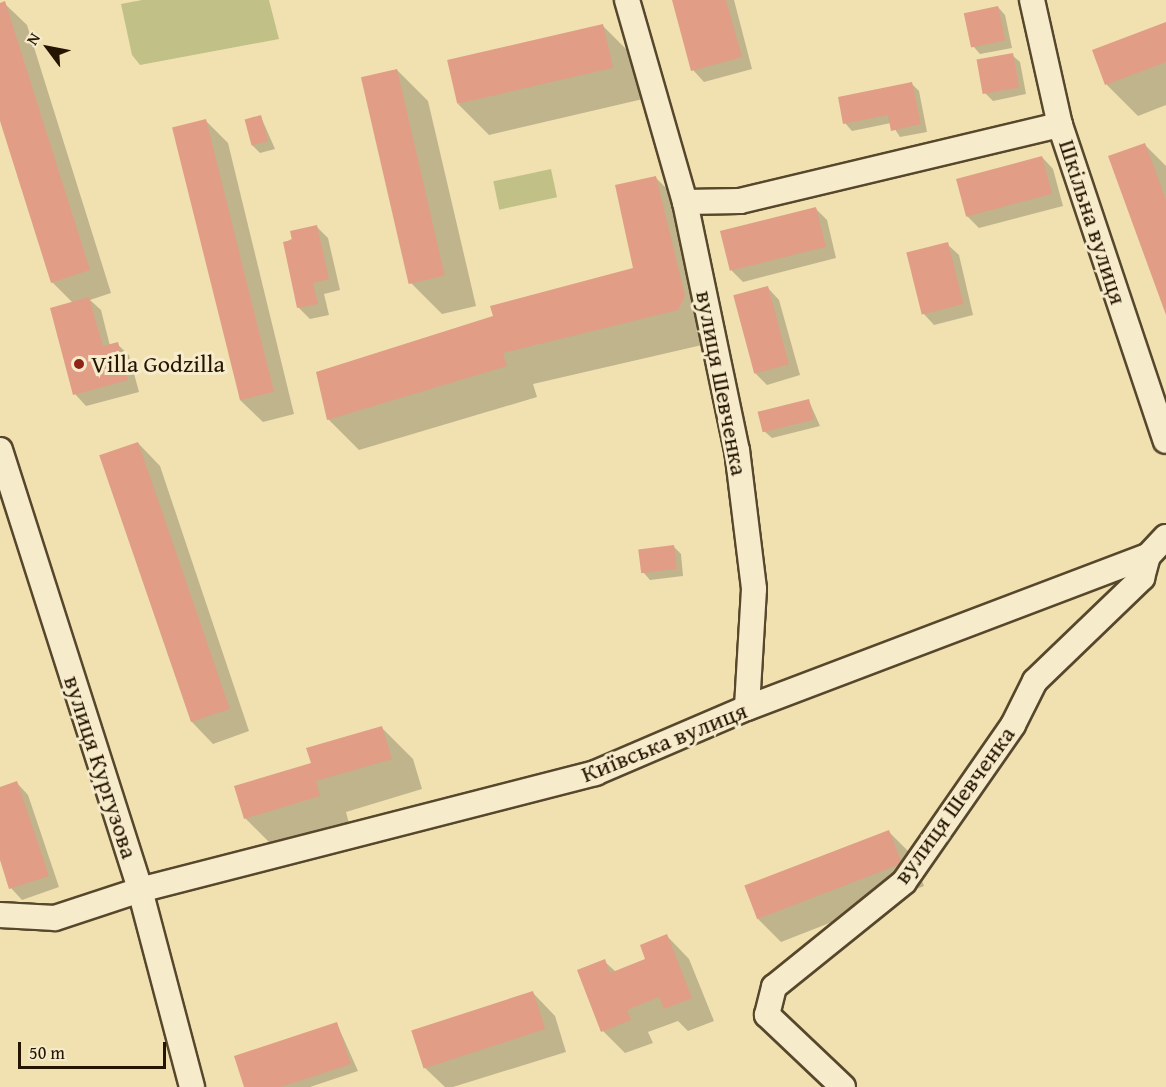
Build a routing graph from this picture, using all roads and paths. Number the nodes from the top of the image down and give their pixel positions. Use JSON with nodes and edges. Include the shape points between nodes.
{"nodes":[{"id":1,"x":627,"y":0,"type":"edge"},
{"id":2,"x":1032,"y":0,"type":"edge"},
{"id":3,"x":1060,"y":125,"type":"junction"},
{"id":4,"x":686,"y":202,"type":"junction"},
{"id":5,"x":1166,"y":441,"type":"edge"},
{"id":6,"x":0,"y":450,"type":"edge"},
{"id":7,"x":1166,"y":537,"type":"edge"},
{"id":8,"x":1148,"y":556,"type":"junction"},
{"id":9,"x":747,"y":708,"type":"junction"},
{"id":10,"x":140,"y":890,"type":"junction"},
{"id":11,"x":0,"y":915,"type":"edge"},
{"id":12,"x":192,"y":1087,"type":"edge"},
{"id":13,"x":843,"y":1087,"type":"edge"}],
"edges":[{"from":1,"to":4,"type":"street","name":"вулиця Шевченка"},
{"from":2,"to":3,"type":"street","name":"Шкільна вулиця"},
{"from":3,"to":4,"type":"street","via":[[740,201]]},
{"from":3,"to":5,"type":"street","name":"Шкільна вулиця"},
{"from":4,"to":9,"type":"street","name":"вулиця Шевченка","via":[[737,450],[754,590]]},
{"from":6,"to":10,"type":"street","name":"вулиця Кургузова"},
{"from":7,"to":8,"type":"street","name":"Київська вулиця"},
{"from":8,"to":9,"type":"street","name":"Київська вулиця"},
{"from":8,"to":13,"type":"street","name":"вулиця Шевченка","via":[[1142,578],[1035,681],[1013,725],[904,882],[774,987],[766,1015]]},
{"from":9,"to":10,"type":"street","name":"Київська вулиця","via":[[596,773]]},
{"from":10,"to":11,"type":"street","name":"Київська вулиця","via":[[55,918]]},
{"from":10,"to":12,"type":"street","name":"вулиця Кургузова"}]}
